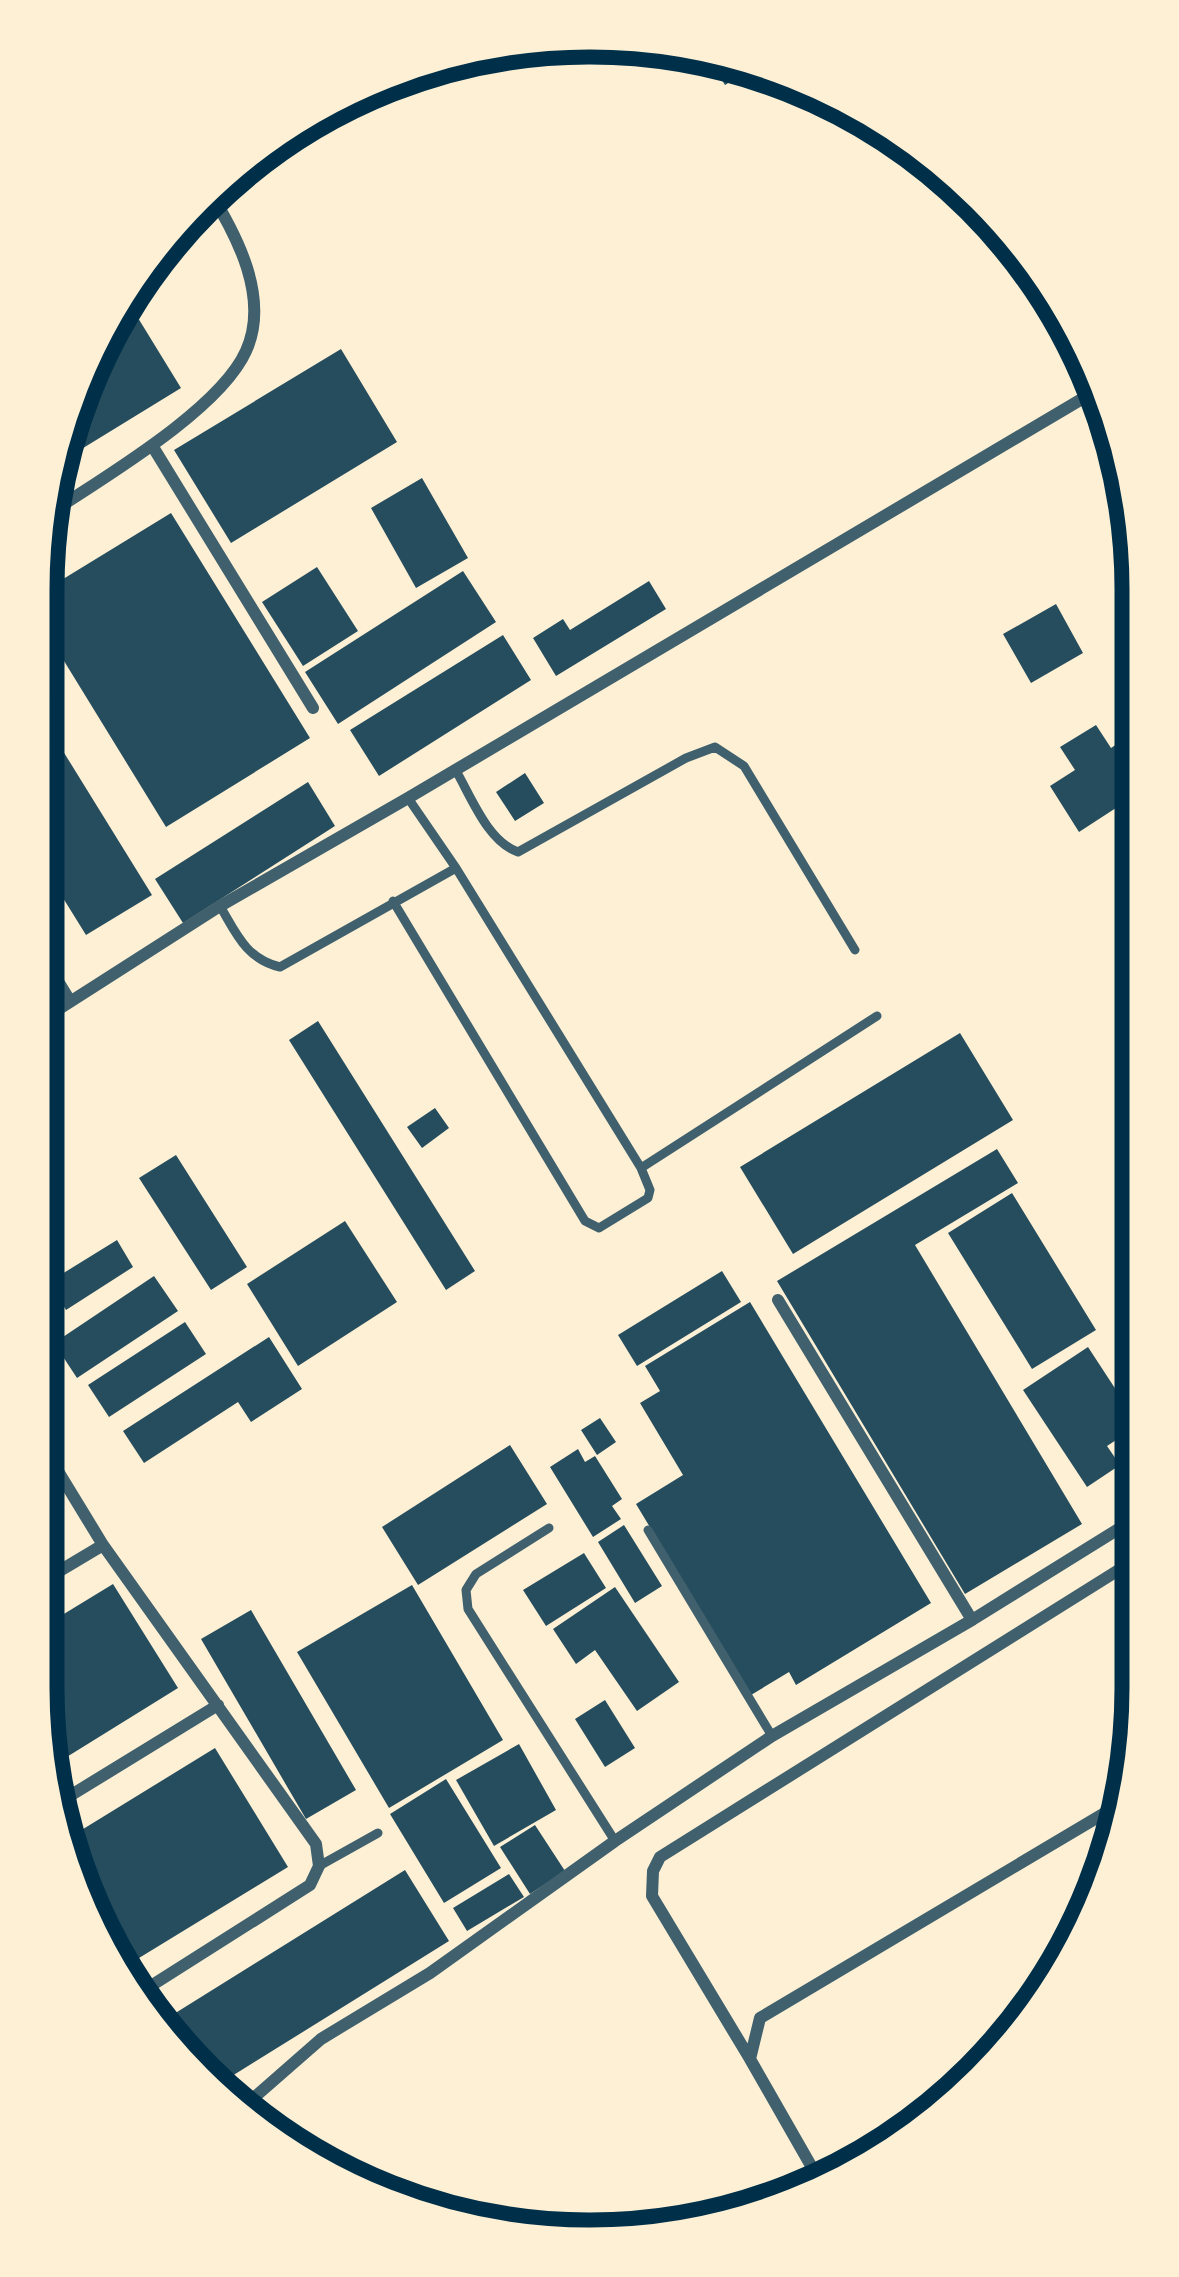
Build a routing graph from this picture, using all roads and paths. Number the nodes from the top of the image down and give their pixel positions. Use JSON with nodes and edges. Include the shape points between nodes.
{"nodes":[{"id":1,"x":219,"y":207,"type":"edge"},
{"id":2,"x":1086,"y":398,"type":"edge"},
{"id":3,"x":153,"y":447,"type":"junction"},
{"id":4,"x":64,"y":504,"type":"edge"},
{"id":5,"x":313,"y":708,"type":"dead end"},
{"id":6,"x":455,"y":769,"type":"junction"},
{"id":7,"x":408,"y":798,"type":"junction"},
{"id":8,"x":457,"y":868,"type":"junction"},
{"id":9,"x":394,"y":901,"type":"junction"},
{"id":10,"x":220,"y":905,"type":"junction"},
{"id":11,"x":855,"y":950,"type":"dead end"},
{"id":12,"x":57,"y":980,"type":"edge"},
{"id":13,"x":70,"y":1001,"type":"junction"},
{"id":14,"x":57,"y":1010,"type":"edge"},
{"id":15,"x":877,"y":1016,"type":"dead end"},
{"id":16,"x":641,"y":1168,"type":"junction"},
{"id":17,"x":778,"y":1300,"type":"dead end"},
{"id":18,"x":57,"y":1469,"type":"edge"},
{"id":19,"x":1122,"y":1527,"type":"edge"},
{"id":20,"x":549,"y":1528,"type":"dead end"},
{"id":21,"x":648,"y":1530,"type":"dead end"},
{"id":22,"x":104,"y":1545,"type":"junction"},
{"id":23,"x":1122,"y":1568,"type":"edge"},
{"id":24,"x":57,"y":1573,"type":"edge"},
{"id":25,"x":972,"y":1620,"type":"junction"},
{"id":26,"x":218,"y":1706,"type":"junction"},
{"id":27,"x":772,"y":1736,"type":"junction"},
{"id":28,"x":68,"y":1797,"type":"edge"},
{"id":29,"x":1107,"y":1812,"type":"edge"},
{"id":30,"x":378,"y":1834,"type":"dead end"},
{"id":31,"x":614,"y":1841,"type":"junction"},
{"id":32,"x":319,"y":1866,"type":"junction"},
{"id":33,"x":150,"y":1987,"type":"edge"},
{"id":34,"x":750,"y":2060,"type":"junction"},
{"id":35,"x":252,"y":2099,"type":"edge"},
{"id":36,"x":813,"y":2170,"type":"edge"}],
"edges":[{"from":1,"to":3,"type":"street","via":[[251,280],[247,350]]},
{"from":2,"to":6,"type":"street"},
{"from":3,"to":4,"type":"street"},
{"from":3,"to":5,"type":"street"},
{"from":6,"to":7,"type":"street"},
{"from":6,"to":11,"type":"lane","via":[[496,838],[518,852],[715,747],[744,766]]},
{"from":7,"to":8,"type":"lane"},
{"from":7,"to":10,"type":"street"},
{"from":8,"to":9,"type":"lane"},
{"from":8,"to":16,"type":"lane"},
{"from":9,"to":10,"type":"lane","via":[[280,967],[246,950]]},
{"from":9,"to":16,"type":"lane","via":[[585,1221],[599,1228],[648,1198]]},
{"from":10,"to":13,"type":"street"},
{"from":12,"to":13,"type":"street"},
{"from":13,"to":14,"type":"street"},
{"from":15,"to":16,"type":"lane"},
{"from":17,"to":25,"type":"street"},
{"from":18,"to":22,"type":"street"},
{"from":19,"to":25,"type":"street"},
{"from":20,"to":31,"type":"lane","via":[[476,1574],[466,1590],[468,1609]]},
{"from":21,"to":27,"type":"lane"},
{"from":22,"to":24,"type":"street"},
{"from":22,"to":26,"type":"street"},
{"from":23,"to":34,"type":"street","via":[[660,1857],[652,1896]]},
{"from":25,"to":27,"type":"street"},
{"from":26,"to":28,"type":"street"},
{"from":26,"to":32,"type":"street","via":[[316,1844]]},
{"from":27,"to":31,"type":"street"},
{"from":29,"to":34,"type":"street","via":[[760,2018]]},
{"from":30,"to":32,"type":"lane"},
{"from":31,"to":35,"type":"street","via":[[430,1973],[321,2039]]},
{"from":32,"to":33,"type":"street","via":[[310,1885]]},
{"from":34,"to":36,"type":"street"}]}
